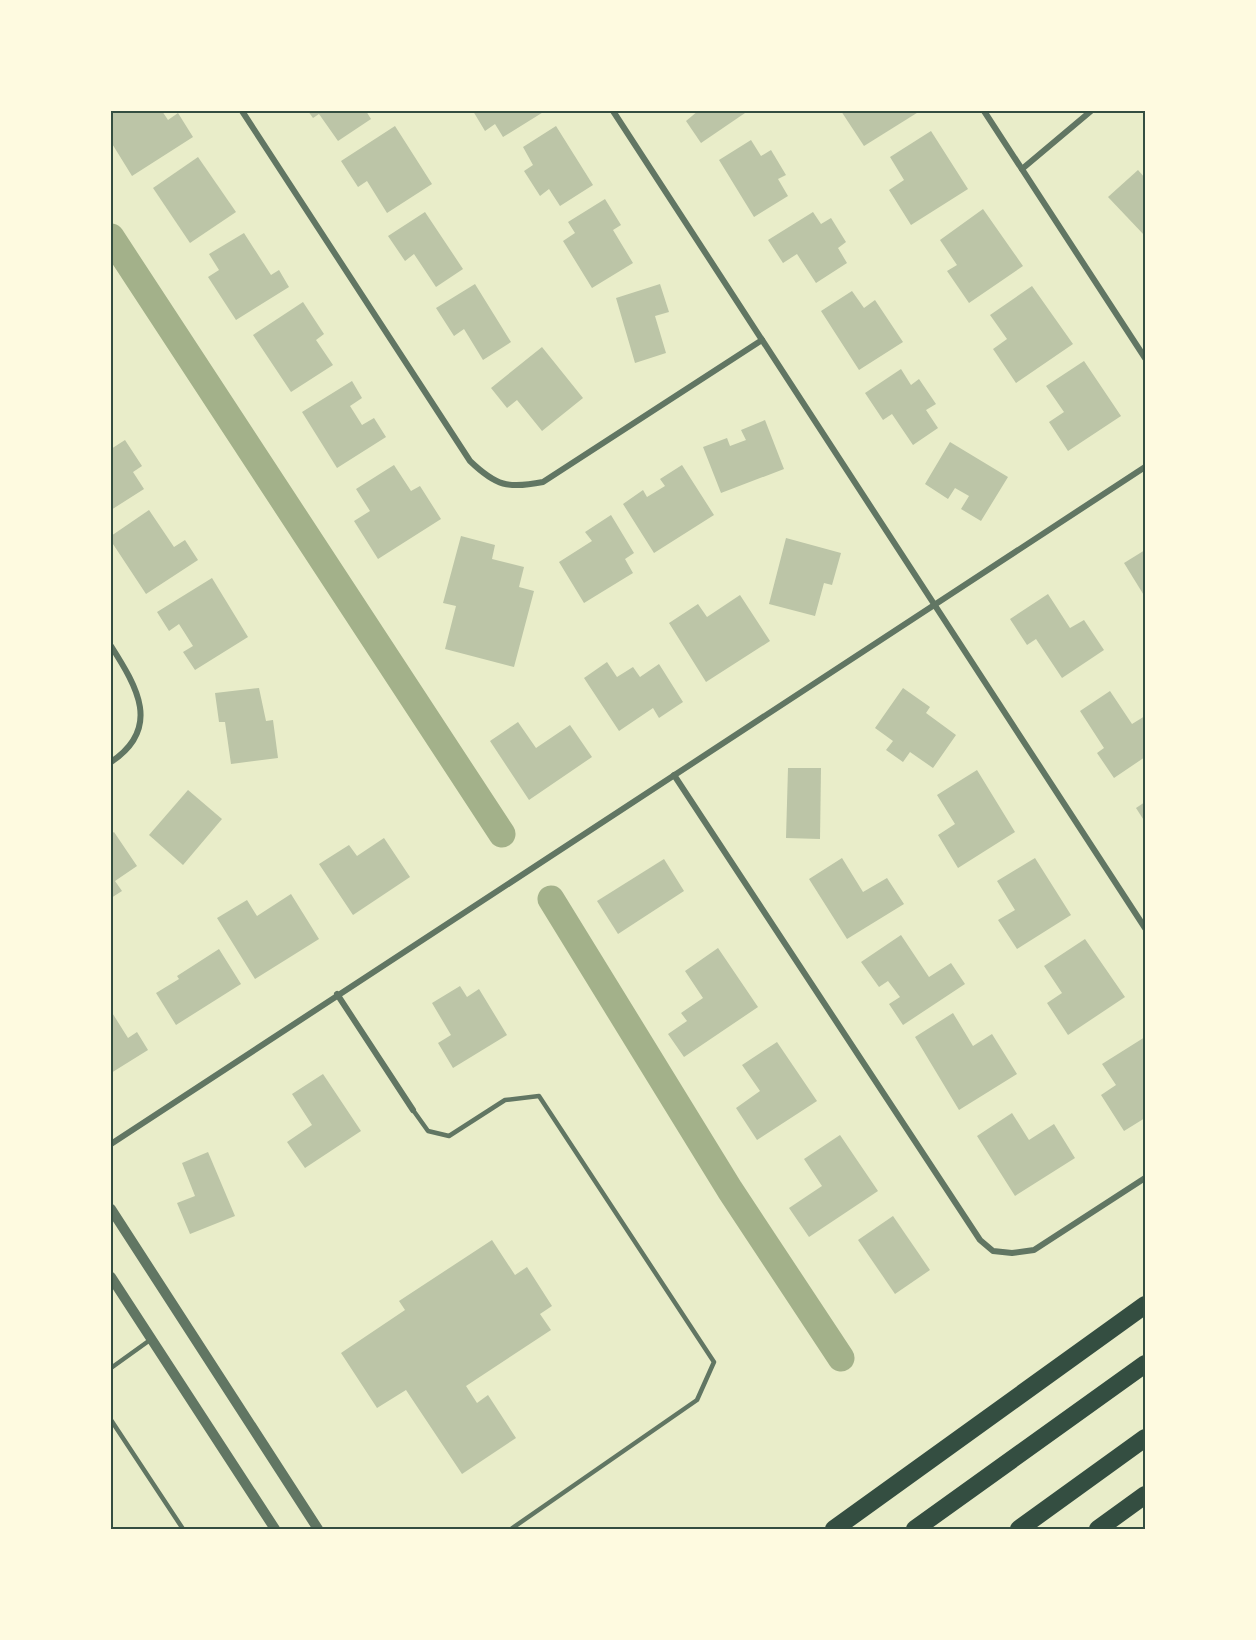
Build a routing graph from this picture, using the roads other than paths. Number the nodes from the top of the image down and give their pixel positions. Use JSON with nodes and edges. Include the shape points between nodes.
{"nodes":[{"id":1,"x":242,"y":111,"type":"edge"},
{"id":2,"x":613,"y":111,"type":"edge"},
{"id":3,"x":984,"y":111,"type":"edge"},
{"id":4,"x":1091,"y":111,"type":"edge"},
{"id":5,"x":1022,"y":169,"type":"junction"},
{"id":6,"x":762,"y":340,"type":"junction"},
{"id":7,"x":1145,"y":358,"type":"edge"},
{"id":8,"x":1145,"y":467,"type":"edge"},
{"id":9,"x":935,"y":605,"type":"junction"},
{"id":10,"x":111,"y":646,"type":"edge"},
{"id":11,"x":111,"y":762,"type":"edge"},
{"id":12,"x":674,"y":775,"type":"junction"},
{"id":13,"x":1145,"y":928,"type":"edge"},
{"id":14,"x":337,"y":994,"type":"junction"},
{"id":15,"x":413,"y":1110,"type":"joint"},
{"id":16,"x":111,"y":1144,"type":"edge"},
{"id":17,"x":1145,"y":1178,"type":"edge"},
{"id":18,"x":111,"y":1209,"type":"edge"},
{"id":19,"x":111,"y":1277,"type":"edge"},
{"id":20,"x":1145,"y":1305,"type":"edge"},
{"id":21,"x":151,"y":1339,"type":"junction"},
{"id":22,"x":1145,"y":1364,"type":"edge"},
{"id":23,"x":111,"y":1368,"type":"edge"},
{"id":24,"x":111,"y":1420,"type":"edge"},
{"id":25,"x":1145,"y":1438,"type":"edge"},
{"id":26,"x":1145,"y":1495,"type":"edge"},
{"id":27,"x":183,"y":1529,"type":"edge"},
{"id":28,"x":275,"y":1529,"type":"edge"},
{"id":29,"x":318,"y":1529,"type":"edge"},
{"id":30,"x":511,"y":1529,"type":"edge"},
{"id":31,"x":834,"y":1529,"type":"edge"},
{"id":32,"x":915,"y":1529,"type":"edge"},
{"id":33,"x":1019,"y":1529,"type":"edge"},
{"id":34,"x":1098,"y":1529,"type":"edge"}],
"edges":[{"from":1,"to":6,"type":"street","via":[[470,461],[490,480],[516,487],[543,482]]},
{"from":2,"to":6,"type":"street"},
{"from":3,"to":5,"type":"street"},
{"from":4,"to":5,"type":"street"},
{"from":5,"to":7,"type":"street"},
{"from":6,"to":9,"type":"street"},
{"from":8,"to":9,"type":"street"},
{"from":9,"to":12,"type":"street"},
{"from":9,"to":13,"type":"street"},
{"from":10,"to":11,"type":"street","via":[[133,680],[142,704],[139,731],[124,754]]},
{"from":12,"to":14,"type":"street"},
{"from":12,"to":17,"type":"street","via":[[980,1240],[993,1251],[1034,1250]]},
{"from":14,"to":15,"type":"street"},
{"from":14,"to":16,"type":"street"},
{"from":15,"to":30,"type":"lane","via":[[428,1131],[449,1136],[505,1100],[539,1096],[714,1362],[697,1400]]},
{"from":18,"to":29,"type":"street"},
{"from":19,"to":21,"type":"street"},
{"from":20,"to":31,"type":"highway"},
{"from":21,"to":23,"type":"lane"},
{"from":21,"to":28,"type":"street"},
{"from":22,"to":32,"type":"highway"},
{"from":24,"to":27,"type":"lane"},
{"from":25,"to":33,"type":"highway"},
{"from":26,"to":34,"type":"highway"}]}
